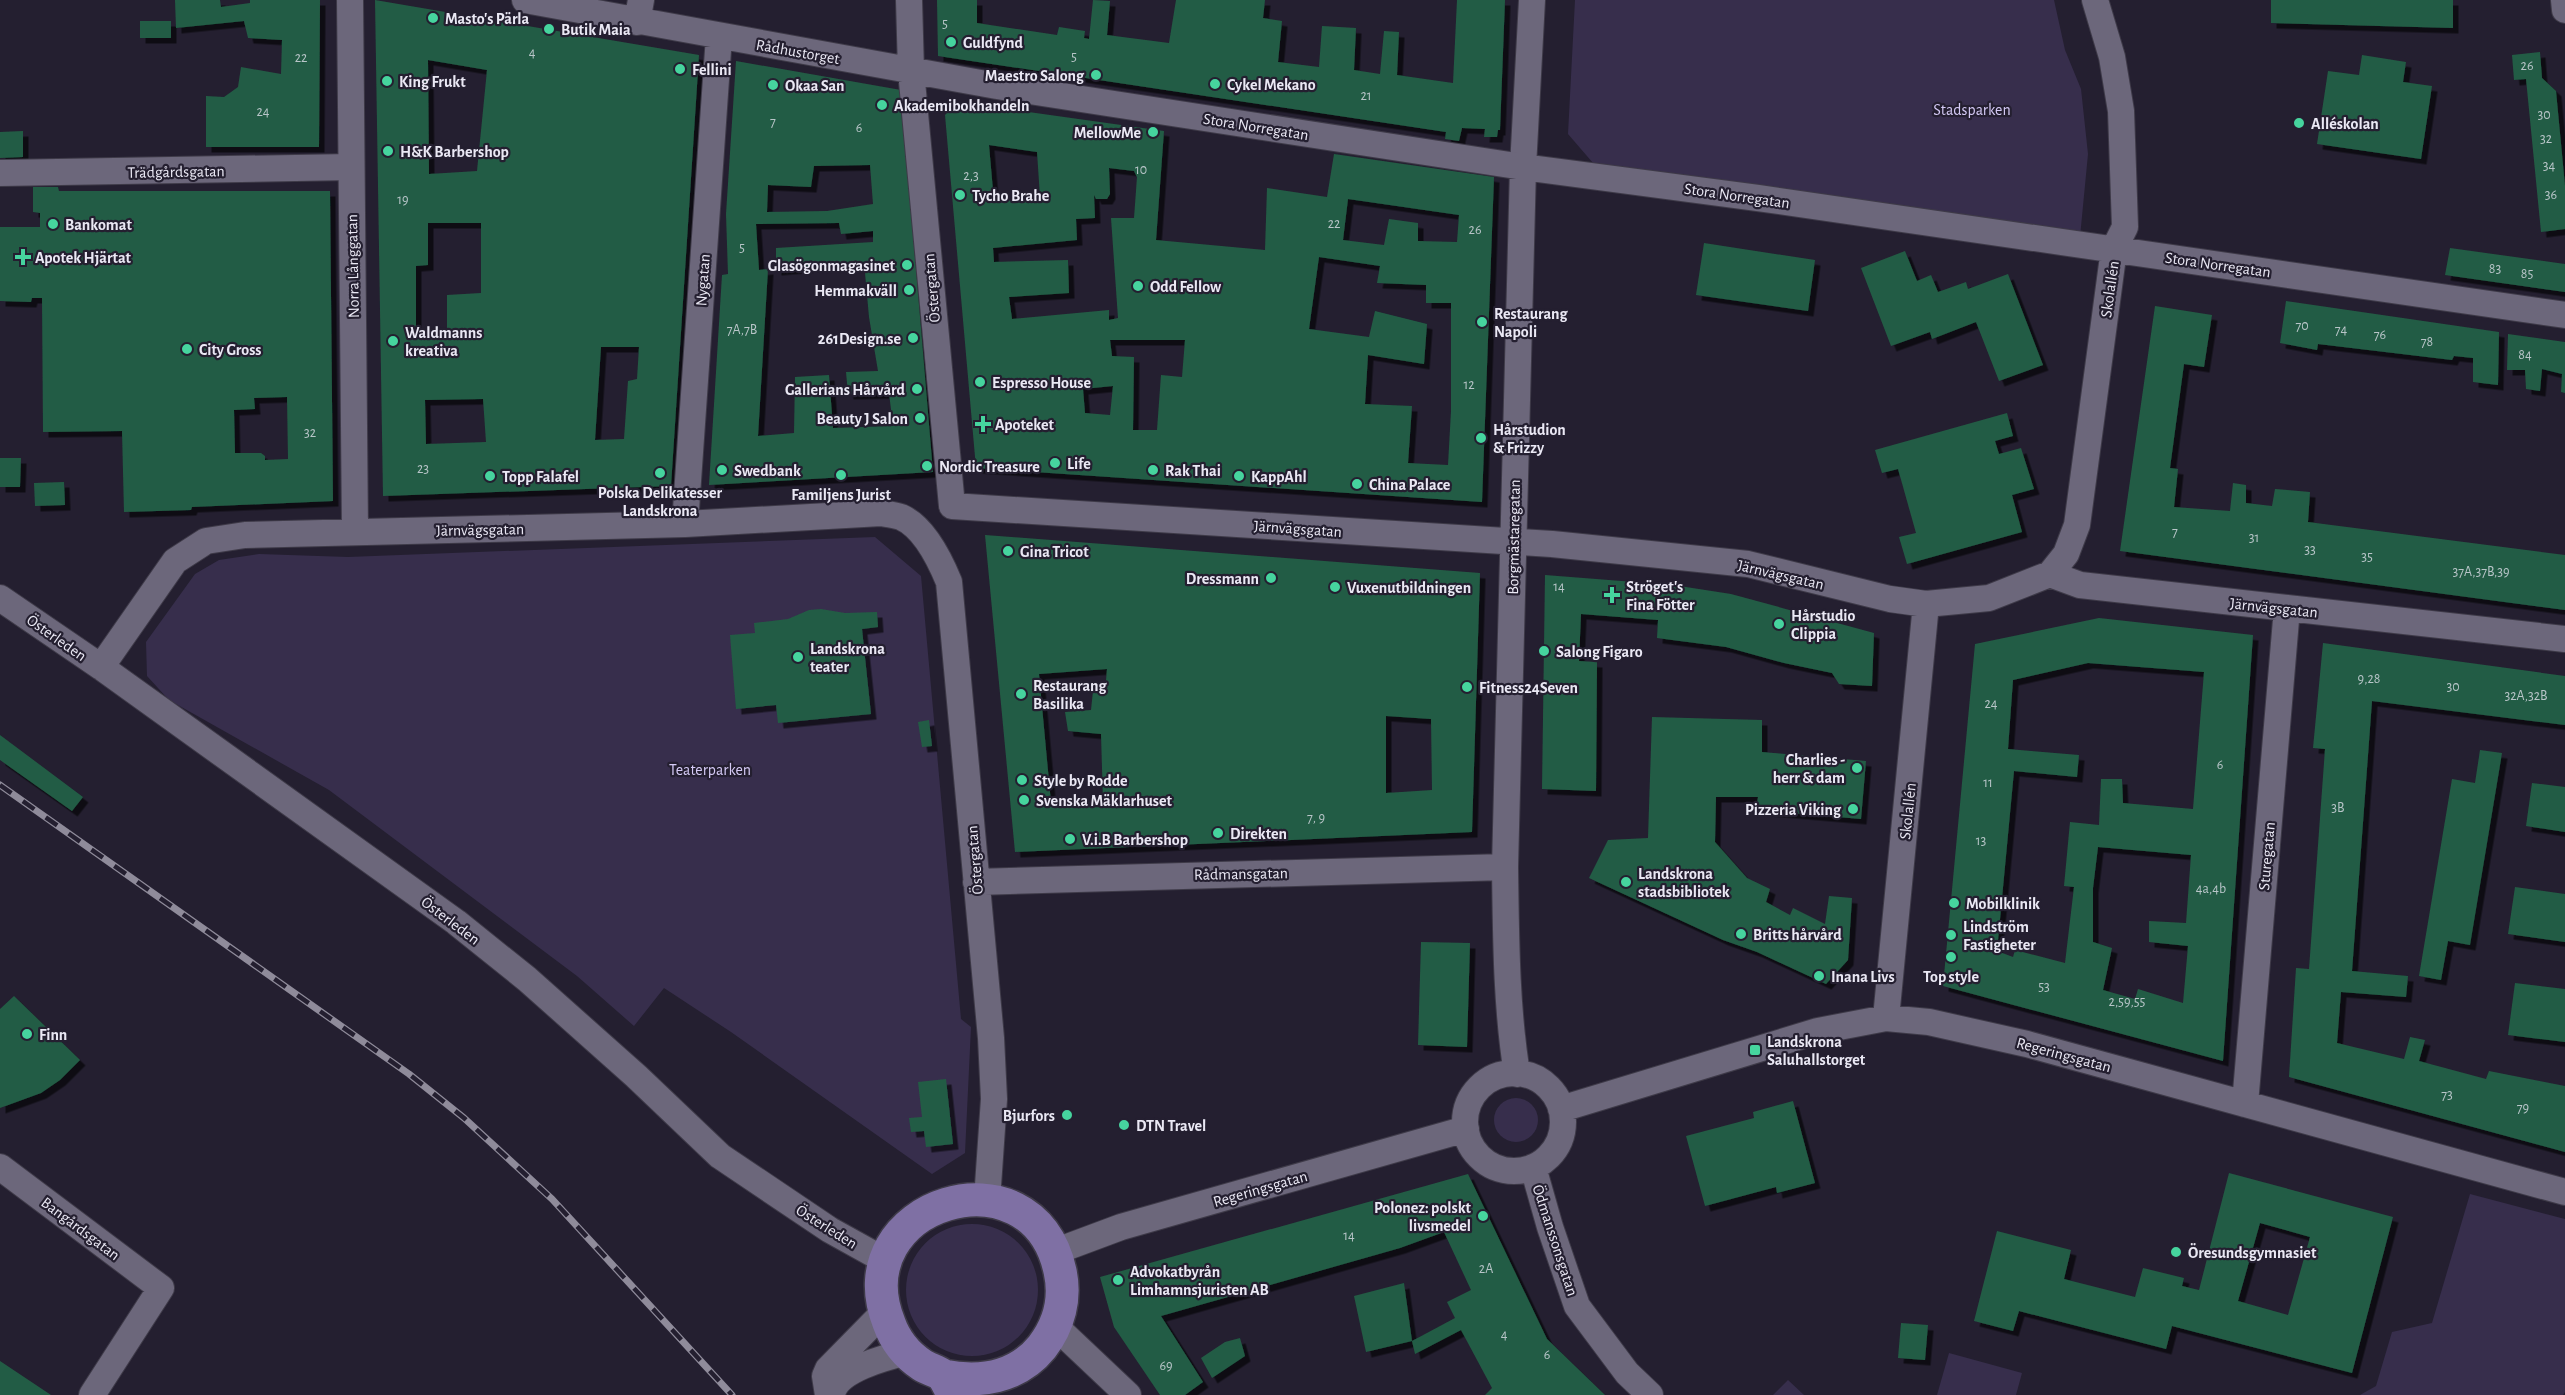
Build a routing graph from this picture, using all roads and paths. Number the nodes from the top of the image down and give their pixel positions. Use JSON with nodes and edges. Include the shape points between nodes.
{"nodes":[{"id":1,"x":350,"y":0,"type":"edge"},
{"id":2,"x":525,"y":0,"type":"edge"},
{"id":3,"x":909,"y":0,"type":"edge"},
{"id":4,"x":1532,"y":0,"type":"edge"},
{"id":5,"x":2095,"y":0,"type":"edge"},
{"id":6,"x":2564,"y":0,"type":"edge"},
{"id":7,"x":2565,"y":10,"type":"edge"},
{"id":8,"x":639,"y":11,"type":"edge"},
{"id":9,"x":719,"y":36,"type":"junction"},
{"id":10,"x":911,"y":71,"type":"junction"},
{"id":11,"x":351,"y":167,"type":"junction"},
{"id":12,"x":1523,"y":167,"type":"junction"},
{"id":13,"x":0,"y":173,"type":"edge"},
{"id":14,"x":2114,"y":249,"type":"junction"},
{"id":15,"x":2565,"y":315,"type":"edge"},
{"id":16,"x":952,"y":506,"type":"joint"},
{"id":17,"x":685,"y":524,"type":"junction"},
{"id":18,"x":917,"y":529,"type":"joint"},
{"id":19,"x":355,"y":532,"type":"junction"},
{"id":20,"x":1512,"y":542,"type":"junction"},
{"id":21,"x":2050,"y":574,"type":"junction"},
{"id":22,"x":0,"y":598,"type":"edge"},
{"id":23,"x":1926,"y":604,"type":"junction"},
{"id":24,"x":2287,"y":608,"type":"junction"},
{"id":25,"x":2565,"y":639,"type":"edge"},
{"id":26,"x":101,"y":667,"type":"junction"},
{"id":27,"x":1505,"y":867,"type":"junction"},
{"id":28,"x":976,"y":882,"type":"junction"},
{"id":29,"x":1886,"y":1018,"type":"junction"},
{"id":30,"x":1517,"y":1074,"type":"junction"},
{"id":31,"x":2245,"y":1104,"type":"junction"},
{"id":32,"x":1561,"y":1109,"type":"junction"},
{"id":33,"x":1466,"y":1129,"type":"junction"},
{"id":34,"x":0,"y":1167,"type":"edge"},
{"id":35,"x":1533,"y":1167,"type":"junction"},
{"id":36,"x":2565,"y":1192,"type":"edge"},
{"id":37,"x":987,"y":1200,"type":"junction"},
{"id":38,"x":1054,"y":1252,"type":"junction"},
{"id":39,"x":886,"y":1262,"type":"junction"},
{"id":40,"x":885,"y":1311,"type":"junction"},
{"id":41,"x":1055,"y":1326,"type":"junction"},
{"id":42,"x":908,"y":1352,"type":"junction"},
{"id":43,"x":948,"y":1385,"type":"edge"},
{"id":44,"x":996,"y":1385,"type":"edge"},
{"id":45,"x":92,"y":1395,"type":"edge"},
{"id":46,"x":828,"y":1395,"type":"edge"},
{"id":47,"x":832,"y":1395,"type":"edge"},
{"id":48,"x":1128,"y":1395,"type":"edge"},
{"id":49,"x":1650,"y":1395,"type":"edge"}],
"edges":[{"from":1,"to":11,"type":"street","name":"Norra Långgatan"},
{"from":2,"to":8,"type":"street","name":"Rådhustorget"},
{"from":3,"to":10,"type":"street"},
{"from":4,"to":12,"type":"street","name":"Borgmästaregatan"},
{"from":5,"to":14,"type":"street","name":"Skolallén","via":[[2112,57],[2121,111],[2124,228]]},
{"from":6,"to":7,"type":"street"},
{"from":8,"to":9,"type":"street","name":"Rådhustorget"},
{"from":9,"to":10,"type":"street","name":"Rådhustorget"},
{"from":9,"to":17,"type":"street","name":"Nygatan"},
{"from":10,"to":12,"type":"street","name":"Stora Norregatan"},
{"from":10,"to":16,"type":"street","name":"Östergatan"},
{"from":11,"to":13,"type":"street","name":"Trädgårdsgatan"},
{"from":11,"to":19,"type":"street","name":"Norra Långgatan"},
{"from":12,"to":14,"type":"street","name":"Stora Norregatan"},
{"from":12,"to":20,"type":"street","name":"Borgmästaregatan"},
{"from":14,"to":15,"type":"street","name":"Stora Norregatan"},
{"from":14,"to":21,"type":"street","name":"Skolallén","via":[[2077,525],[2066,554]]},
{"from":16,"to":20,"type":"street","name":"Järnvägsgatan"},
{"from":17,"to":18,"type":"street","name":"Järnvägsgatan","via":[[882,513],[901,517]]},
{"from":17,"to":19,"type":"street","name":"Järnvägsgatan"},
{"from":18,"to":28,"type":"street","name":"Östergatan","via":[[940,561],[949,582]]},
{"from":19,"to":26,"type":"street","name":"Järnvägsgatan","via":[[245,535],[206,541],[175,561]]},
{"from":20,"to":23,"type":"street","name":"Järnvägsgatan","via":[[1748,564],[1890,599]]},
{"from":20,"to":27,"type":"street","name":"Borgmästaregatan"},
{"from":21,"to":23,"type":"street","name":"Järnvägsgatan","via":[[1989,598]]},
{"from":21,"to":24,"type":"street","name":"Järnvägsgatan","via":[[2080,585]]},
{"from":22,"to":26,"type":"street","name":"Österleden"},
{"from":23,"to":29,"type":"street","name":"Skolallén"},
{"from":24,"to":25,"type":"street","name":"Järnvägsgatan"},
{"from":24,"to":31,"type":"street","name":"Sturegatan"},
{"from":26,"to":39,"type":"street","name":"Österleden","via":[[465,929],[578,1024],[720,1155],[830,1230]]},
{"from":27,"to":28,"type":"street","name":"Rådmansgatan"},
{"from":27,"to":30,"type":"street","name":"Borgmästaregatan","via":[[1507,973]]},
{"from":28,"to":37,"type":"street","name":"Östergatan","via":[[994,1100]]},
{"from":29,"to":31,"type":"street","name":"Regeringsgatan","via":[[1929,1022],[2027,1044]]},
{"from":29,"to":32,"type":"street","name":"Regeringsgatan","via":[[1818,1032]]},
{"from":30,"to":32,"type":"street","via":[[1545,1084]]},
{"from":30,"to":33,"type":"street","via":[[1492,1079],[1478,1089],[1469,1104]]},
{"from":31,"to":36,"type":"street","name":"Regeringsgatan"},
{"from":32,"to":35,"type":"street","via":[[1563,1126],[1558,1143],[1548,1158]]},
{"from":33,"to":35,"type":"street","via":[[1479,1156],[1495,1167],[1514,1171]]},
{"from":33,"to":38,"type":"street","name":"Regeringsgatan","via":[[1121,1227]]},
{"from":34,"to":45,"type":"street","name":"Bangårdsgatan","via":[[161,1288]]},
{"from":35,"to":49,"type":"street","name":"Ödmanssonsgatan","via":[[1577,1306],[1627,1373]]},
{"from":37,"to":38,"type":"main road","via":[[1027,1218],[1038,1227]]},
{"from":37,"to":39,"type":"main road","via":[[955,1200],[925,1212],[901,1233]]},
{"from":38,"to":41,"type":"main road","via":[[1063,1288]]},
{"from":39,"to":40,"type":"main road","via":[[882,1278]]},
{"from":40,"to":42,"type":"main road","via":[[893,1333]]},
{"from":40,"to":46,"type":"street","via":[[828,1369]]},
{"from":41,"to":44,"type":"main road","via":[[1032,1357]]},
{"from":41,"to":48,"type":"street"},
{"from":42,"to":43,"type":"main road"},
{"from":42,"to":47,"type":"street","via":[[845,1376],[834,1385]]},
{"from":43,"to":44,"type":"main road","via":[[974,1380]]}]}
